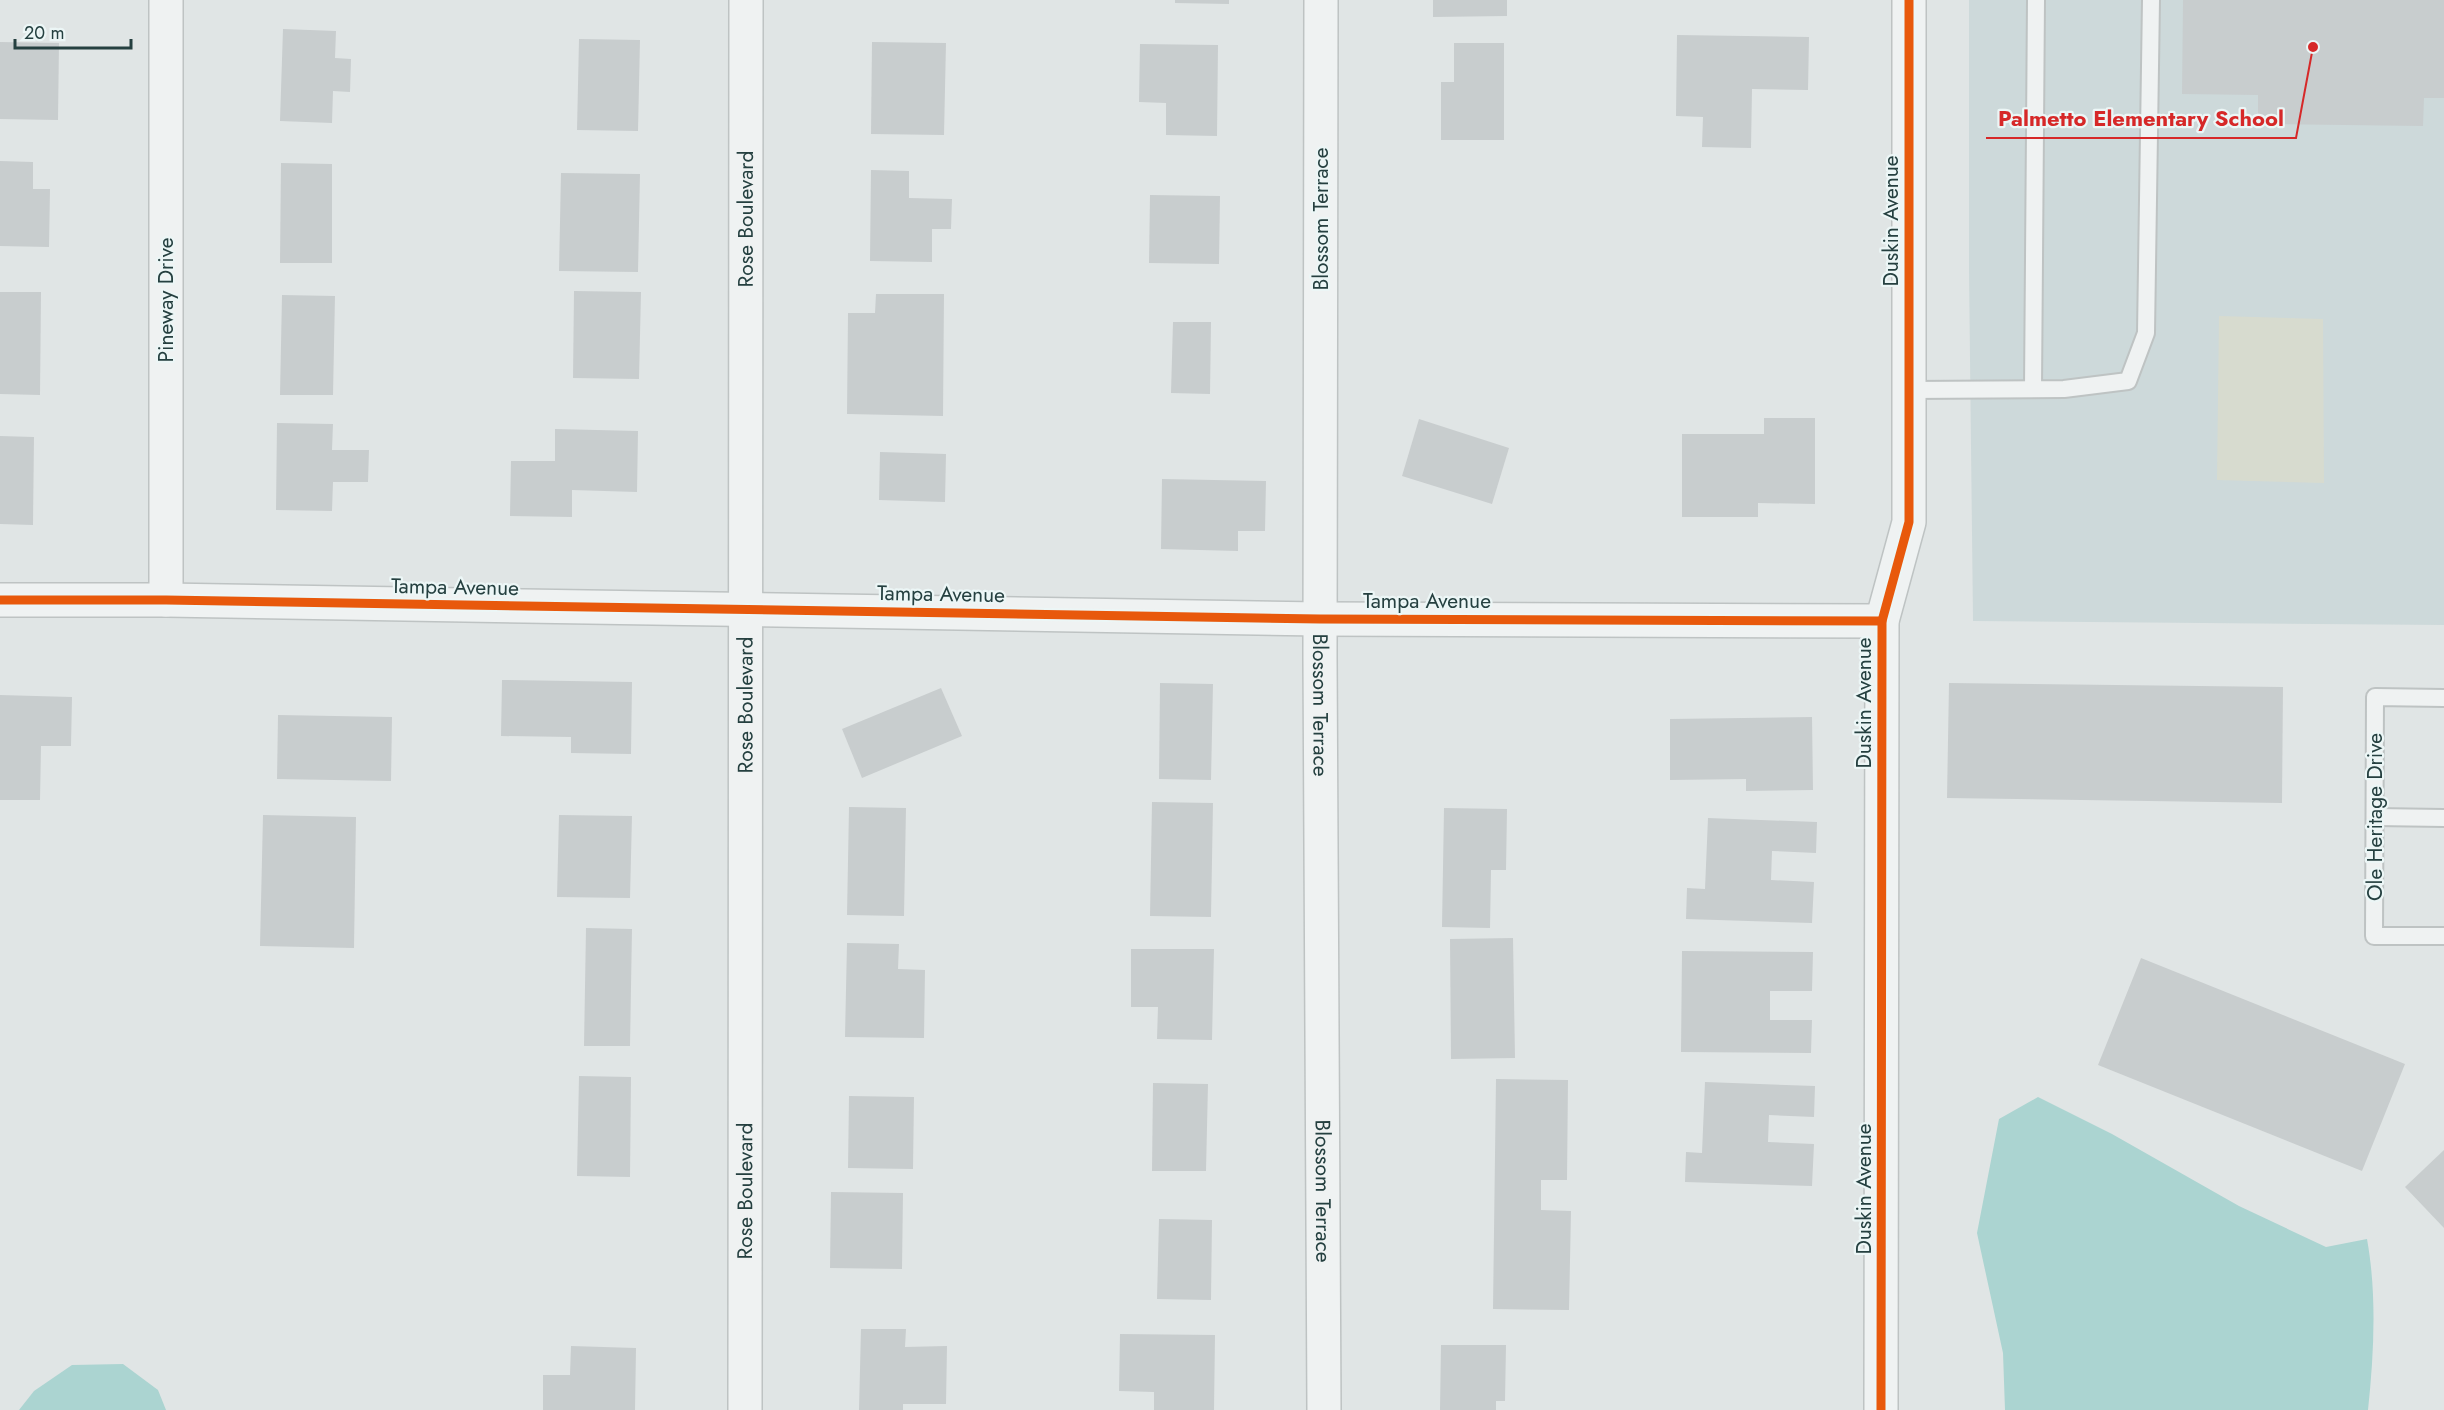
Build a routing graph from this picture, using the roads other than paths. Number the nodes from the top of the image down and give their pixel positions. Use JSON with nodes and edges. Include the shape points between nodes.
{"nodes":[{"id":1,"x":166,"y":0,"type":"edge"},
{"id":2,"x":746,"y":0,"type":"edge"},
{"id":3,"x":1321,"y":0,"type":"edge"},
{"id":4,"x":1909,"y":0,"type":"edge"},
{"id":5,"x":2036,"y":0,"type":"edge"},
{"id":6,"x":2151,"y":0,"type":"edge"},
{"id":7,"x":2033,"y":389,"type":"junction"},
{"id":8,"x":1909,"y":390,"type":"junction"},
{"id":9,"x":0,"y":600,"type":"edge"},
{"id":10,"x":166,"y":600,"type":"junction"},
{"id":11,"x":746,"y":609,"type":"junction"},
{"id":12,"x":1320,"y":619,"type":"junction"},
{"id":13,"x":1882,"y":621,"type":"junction"},
{"id":14,"x":2444,"y":698,"type":"edge"},
{"id":15,"x":2375,"y":817,"type":"junction"},
{"id":16,"x":2444,"y":819,"type":"edge"},
{"id":17,"x":2444,"y":936,"type":"edge"},
{"id":18,"x":745,"y":1410,"type":"edge"},
{"id":19,"x":1324,"y":1410,"type":"edge"},
{"id":20,"x":1881,"y":1410,"type":"edge"}],
"edges":[{"from":1,"to":10,"type":"street","name":"Pineway Drive"},
{"from":2,"to":11,"type":"street","name":"Rose Boulevard"},
{"from":3,"to":12,"type":"street","name":"Blossom Terrace"},
{"from":4,"to":8,"type":"street","name":"Duskin Avenue"},
{"from":5,"to":7,"type":"lane"},
{"from":6,"to":7,"type":"lane","via":[[2146,333],[2128,381]]},
{"from":7,"to":8,"type":"lane"},
{"from":8,"to":13,"type":"street","name":"Duskin Avenue","via":[[1909,522]]},
{"from":9,"to":10,"type":"street","name":"Tampa Avenue"},
{"from":10,"to":11,"type":"street","name":"Tampa Avenue"},
{"from":11,"to":12,"type":"street","name":"Tampa Avenue"},
{"from":11,"to":18,"type":"street","name":"Rose Boulevard"},
{"from":12,"to":13,"type":"street","name":"Tampa Avenue"},
{"from":12,"to":19,"type":"street","name":"Blossom Terrace"},
{"from":13,"to":20,"type":"street","name":"Duskin Avenue"},
{"from":14,"to":15,"type":"lane","name":"Ole Heritage Drive","via":[[2376,697]]},
{"from":15,"to":16,"type":"lane"},
{"from":15,"to":17,"type":"lane","name":"Ole Heritage Drive","via":[[2374,936]]}]}
